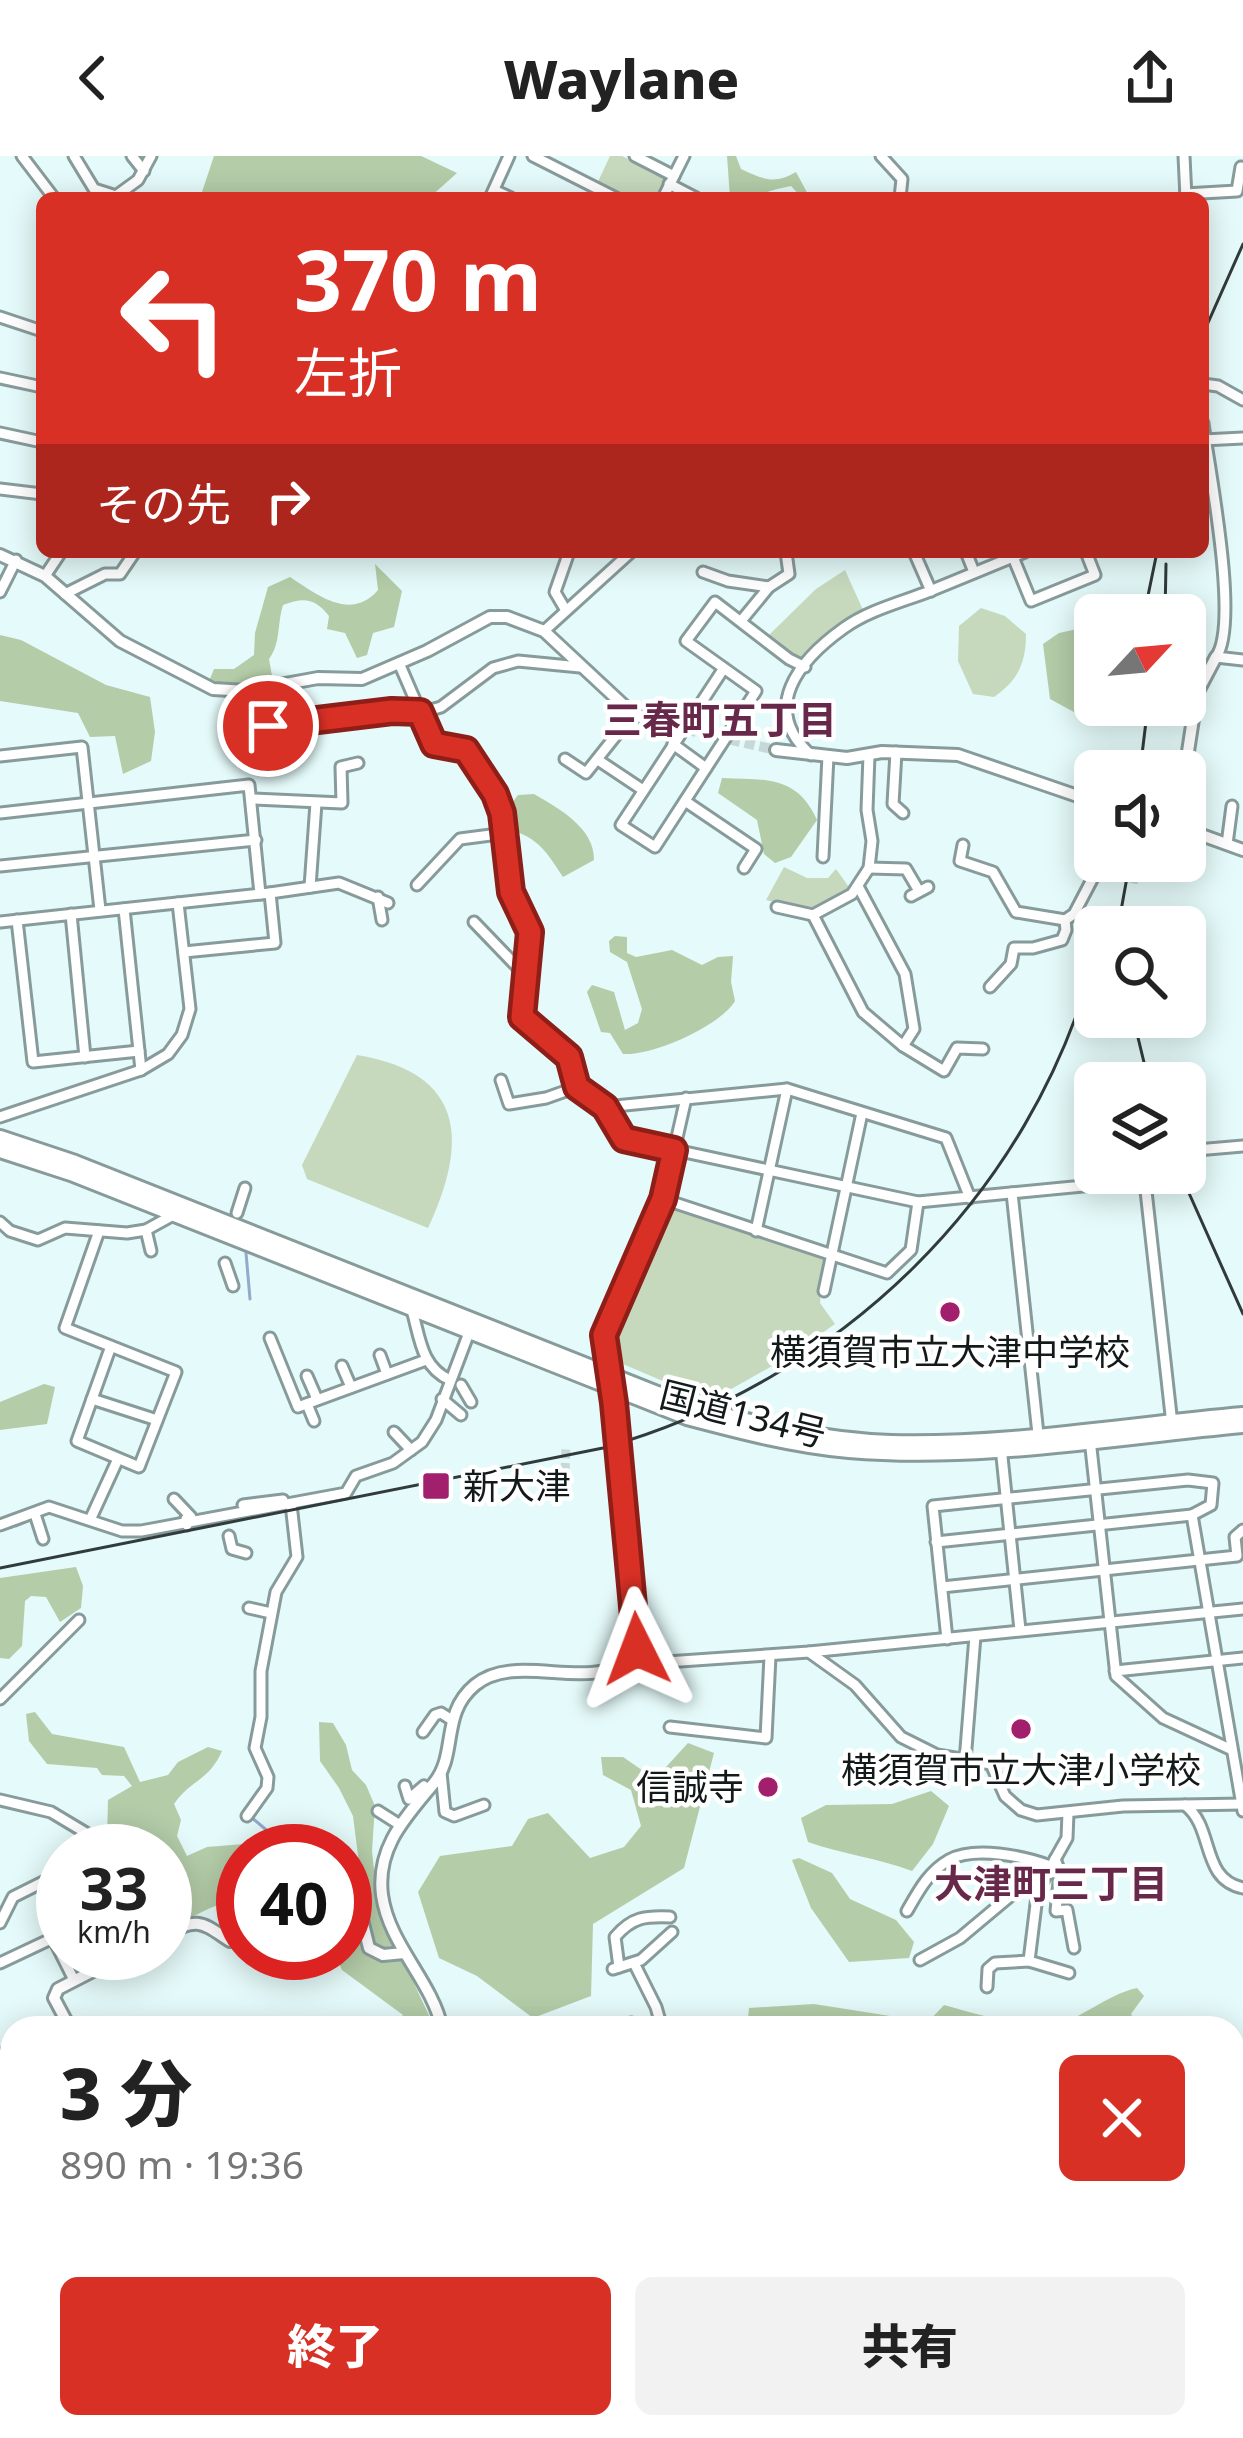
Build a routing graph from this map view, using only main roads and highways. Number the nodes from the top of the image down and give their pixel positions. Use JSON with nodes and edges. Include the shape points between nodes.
{"nodes":[{"id":1,"x":0,"y":1138,"type":"edge"},
{"id":2,"x":0,"y":1150,"type":"edge"},
{"id":3,"x":610,"y":1380,"type":"junction"},
{"id":4,"x":1243,"y":1415,"type":"edge"},
{"id":5,"x":1243,"y":1425,"type":"edge"},
{"id":6,"x":1173,"y":1426,"type":"junction"}],
"edges":[{"from":1,"to":3,"type":"highway","name":"国道134号"},
{"from":2,"to":3,"type":"highway","name":"国道134号"},
{"from":3,"to":6,"type":"highway","name":"国道134号","via":[[805,1434],[892,1443]]},
{"from":3,"to":6,"type":"highway","name":"国道134号","via":[[687,1417],[802,1444],[909,1453]]},
{"from":4,"to":6,"type":"highway","name":"国道134号"},
{"from":5,"to":6,"type":"highway","name":"国道134号"}]}
